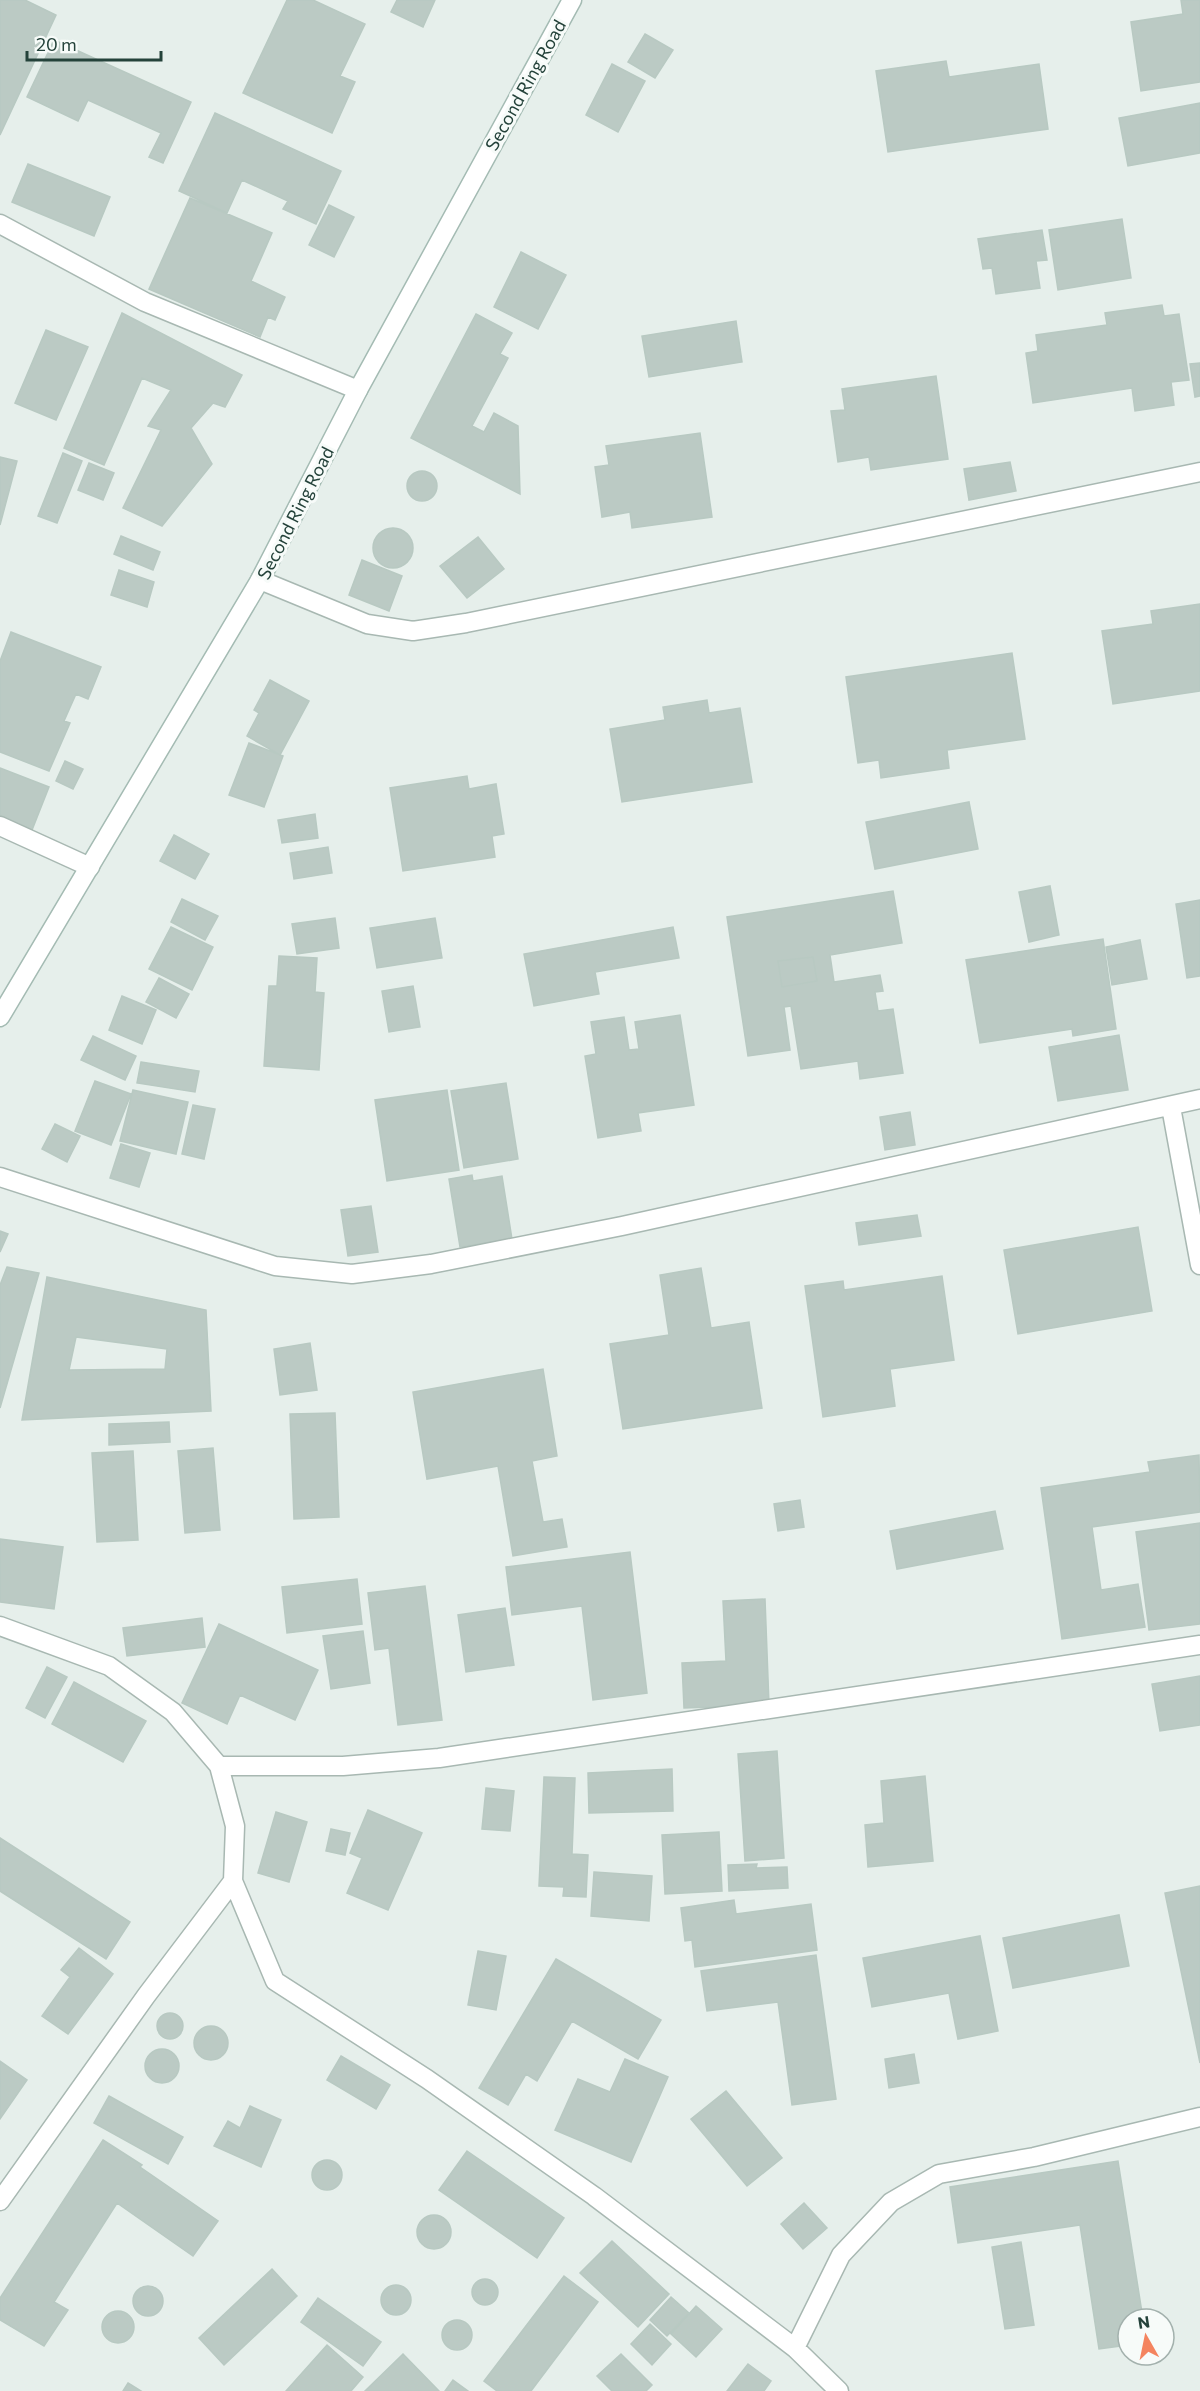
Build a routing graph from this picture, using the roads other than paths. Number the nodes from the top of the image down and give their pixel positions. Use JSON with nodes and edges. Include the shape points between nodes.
{"nodes":[{"id":1,"x":572,"y":0,"type":"edge"},
{"id":2,"x":0,"y":224,"type":"edge"},
{"id":3,"x":358,"y":390,"type":"junction"},
{"id":4,"x":1200,"y":472,"type":"edge"},
{"id":5,"x":261,"y":580,"type":"junction"},
{"id":6,"x":0,"y":826,"type":"edge"},
{"id":7,"x":90,"y":867,"type":"junction"},
{"id":8,"x":0,"y":1017,"type":"edge"},
{"id":9,"x":1200,"y":1099,"type":"edge"},
{"id":10,"x":1171,"y":1107,"type":"junction"},
{"id":11,"x":0,"y":1177,"type":"edge"},
{"id":12,"x":1200,"y":1266,"type":"edge"},
{"id":13,"x":0,"y":1626,"type":"edge"},
{"id":14,"x":1200,"y":1646,"type":"edge"},
{"id":15,"x":219,"y":1766,"type":"junction"},
{"id":16,"x":233,"y":1881,"type":"junction"},
{"id":17,"x":1200,"y":2117,"type":"edge"},
{"id":18,"x":0,"y":2201,"type":"edge"},
{"id":19,"x":795,"y":2348,"type":"junction"},
{"id":20,"x":838,"y":2391,"type":"edge"}],
"edges":[{"from":1,"to":3,"type":"street","name":"Second Ring Road"},
{"from":2,"to":3,"type":"street","via":[[145,302]]},
{"from":3,"to":5,"type":"street","name":"Second Ring Road"},
{"from":4,"to":5,"type":"street","via":[[413,631],[367,624]]},
{"from":5,"to":7,"type":"street","name":"Second Ring Road"},
{"from":6,"to":7,"type":"street"},
{"from":7,"to":8,"type":"street","name":"Second Ring Road"},
{"from":9,"to":10,"type":"street"},
{"from":10,"to":11,"type":"street","via":[[622,1226],[431,1264],[352,1274],[275,1266]]},
{"from":10,"to":12,"type":"street"},
{"from":13,"to":15,"type":"street","via":[[109,1666],[173,1712]]},
{"from":14,"to":15,"type":"street","via":[[439,1758],[343,1766]]},
{"from":15,"to":16,"type":"street","via":[[235,1826]]},
{"from":16,"to":18,"type":"street"},
{"from":16,"to":19,"type":"street","via":[[275,1981],[427,2079],[584,2189]]},
{"from":17,"to":19,"type":"street","via":[[1034,2157],[939,2174],[891,2202],[841,2255]]},
{"from":19,"to":20,"type":"street"}]}
